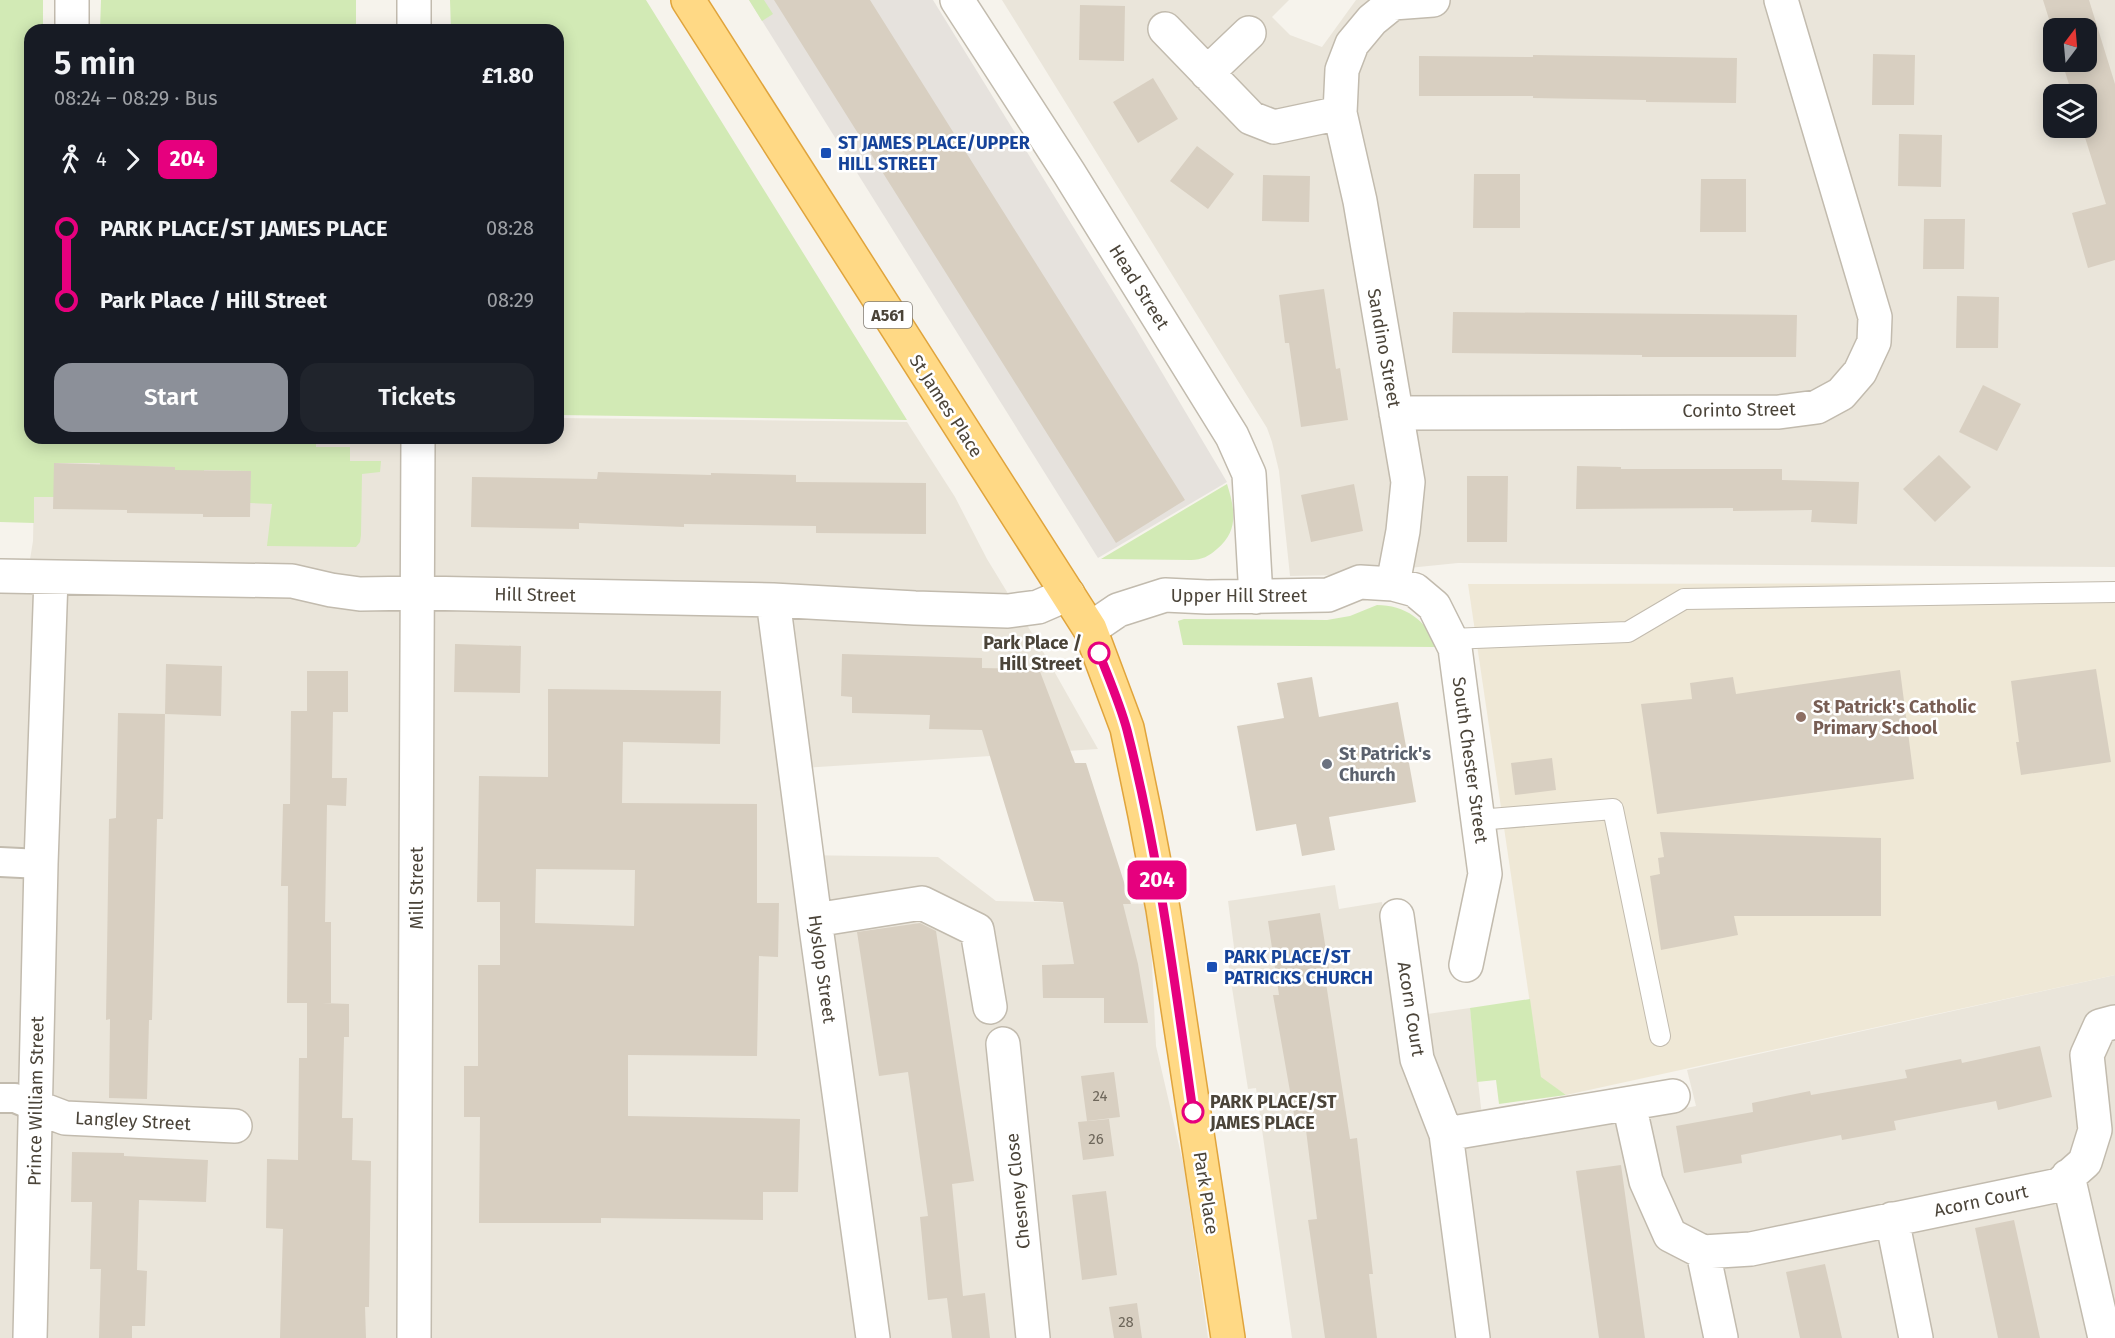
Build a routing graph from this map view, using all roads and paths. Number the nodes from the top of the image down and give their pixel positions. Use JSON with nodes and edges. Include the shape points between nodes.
{"nodes":[{"id":1,"x":72,"y":0,"type":"edge"},
{"id":2,"x":414,"y":0,"type":"edge"},
{"id":3,"x":688,"y":0,"type":"edge"},
{"id":4,"x":957,"y":0,"type":"edge"},
{"id":5,"x":1433,"y":0,"type":"edge"},
{"id":6,"x":1781,"y":0,"type":"edge"},
{"id":7,"x":72,"y":24,"type":"edge"},
{"id":8,"x":414,"y":24,"type":"edge"},
{"id":9,"x":1165,"y":29,"type":"dead end"},
{"id":10,"x":1249,"y":33,"type":"dead end"},
{"id":11,"x":1208,"y":73,"type":"junction"},
{"id":12,"x":1340,"y":113,"type":"junction"},
{"id":13,"x":1396,"y":413,"type":"junction"},
{"id":14,"x":418,"y":444,"type":"edge"},
{"id":15,"x":0,"y":576,"type":"edge"},
{"id":16,"x":51,"y":578,"type":"junction"},
{"id":17,"x":1393,"y":584,"type":"junction"},
{"id":18,"x":2115,"y":592,"type":"edge"},
{"id":19,"x":419,"y":593,"type":"junction"},
{"id":20,"x":1068,"y":594,"type":"junction"},
{"id":21,"x":1256,"y":597,"type":"junction"},
{"id":22,"x":773,"y":600,"type":"junction"},
{"id":23,"x":1090,"y":629,"type":"junction"},
{"id":24,"x":1450,"y":639,"type":"junction"},
{"id":25,"x":1478,"y":820,"type":"junction"},
{"id":26,"x":0,"y":862,"type":"edge"},
{"id":27,"x":41,"y":864,"type":"junction"},
{"id":28,"x":1397,"y":916,"type":"dead end"},
{"id":29,"x":815,"y":920,"type":"junction"},
{"id":30,"x":1466,"y":965,"type":"dead end"},
{"id":31,"x":990,"y":1007,"type":"dead end"},
{"id":32,"x":2115,"y":1022,"type":"edge"},
{"id":33,"x":1660,"y":1036,"type":"dead end"},
{"id":34,"x":1004,"y":1044,"type":"dead end"},
{"id":35,"x":1673,"y":1096,"type":"dead end"},
{"id":36,"x":0,"y":1098,"type":"edge"},
{"id":37,"x":1629,"y":1104,"type":"junction"},
{"id":38,"x":36,"y":1107,"type":"junction"},
{"id":39,"x":235,"y":1126,"type":"dead end"},
{"id":40,"x":1446,"y":1134,"type":"junction"},
{"id":41,"x":2068,"y":1176,"type":"junction"},
{"id":42,"x":1892,"y":1219,"type":"junction"},
{"id":43,"x":1703,"y":1252,"type":"junction"},
{"id":44,"x":30,"y":1338,"type":"edge"},
{"id":45,"x":414,"y":1338,"type":"edge"},
{"id":46,"x":873,"y":1338,"type":"edge"},
{"id":47,"x":1033,"y":1338,"type":"edge"},
{"id":48,"x":1228,"y":1338,"type":"edge"},
{"id":49,"x":1473,"y":1338,"type":"edge"},
{"id":50,"x":1721,"y":1338,"type":"edge"},
{"id":51,"x":1916,"y":1338,"type":"edge"},
{"id":52,"x":2105,"y":1338,"type":"edge"}],
"edges":[{"from":1,"to":7,"type":"street"},
{"from":2,"to":8,"type":"street"},
{"from":3,"to":20,"type":"highway","name":"St James Place","number":"A561"},
{"from":4,"to":21,"type":"street","name":"Head Street","via":[[1232,436],[1249,474]]},
{"from":5,"to":12,"type":"street","name":"Sandino Street","via":[[1393,3],[1352,44],[1342,70]]},
{"from":6,"to":13,"type":"street","name":"Corinto Street","via":[[1875,317],[1874,342],[1860,372],[1841,394],[1817,407],[1779,412]]},
{"from":9,"to":11,"type":"street"},
{"from":10,"to":11,"type":"street"},
{"from":11,"to":12,"type":"street","via":[[1251,118],[1274,127]]},
{"from":12,"to":13,"type":"street","name":"Sandino Street"},
{"from":13,"to":17,"type":"street","name":"Sandino Street","via":[[1408,482]]},
{"from":14,"to":19,"type":"street","name":"Mill Street"},
{"from":15,"to":16,"type":"street","name":"Hill Street"},
{"from":16,"to":19,"type":"street","name":"Hill Street","via":[[292,581],[360,594]]},
{"from":16,"to":27,"type":"street","name":"Prince William Street"},
{"from":17,"to":21,"type":"street","name":"Upper Hill Street","via":[[1360,582],[1328,596]]},
{"from":17,"to":24,"type":"street","name":"South Chester Street","via":[[1415,590],[1434,606]]},
{"from":18,"to":24,"type":"lane","via":[[1684,599],[1628,632]]},
{"from":19,"to":22,"type":"street","name":"Hill Street"},
{"from":19,"to":45,"type":"street","name":"Mill Street"},
{"from":20,"to":22,"type":"street","name":"Hill Street","via":[[1038,606],[1008,611]]},
{"from":20,"to":23,"type":"highway","name":"St James Place","number":"A561"},
{"from":21,"to":23,"type":"street","name":"Upper Hill Street","via":[[1165,595],[1118,610]]},
{"from":22,"to":29,"type":"street","name":"Hyslop Street"},
{"from":23,"to":48,"type":"highway","name":"Park Place","number":"A561","via":[[1127,728],[1146,815]]},
{"from":24,"to":25,"type":"street","name":"South Chester Street","via":[[1455,648]]},
{"from":25,"to":30,"type":"street","name":"South Chester Street","via":[[1485,874]]},
{"from":25,"to":33,"type":"lane","via":[[1612,808]]},
{"from":26,"to":27,"type":"street"},
{"from":27,"to":38,"type":"street","name":"Prince William Street"},
{"from":28,"to":40,"type":"street","name":"Acorn Court","via":[[1418,1059]]},
{"from":29,"to":31,"type":"street","via":[[922,903],[976,930]]},
{"from":29,"to":46,"type":"street","name":"Hyslop Street"},
{"from":32,"to":41,"type":"street","name":"Acorn Court","via":[[2100,1026],[2087,1055],[2095,1130],[2085,1162]]},
{"from":34,"to":47,"type":"street","name":"Chesney Close"},
{"from":35,"to":37,"type":"street"},
{"from":36,"to":38,"type":"street","name":"Langley Street","via":[[15,1098]]},
{"from":37,"to":40,"type":"street"},
{"from":37,"to":43,"type":"street","via":[[1646,1181],[1670,1235]]},
{"from":38,"to":39,"type":"street","name":"Langley Street","via":[[65,1118]]},
{"from":38,"to":44,"type":"street","name":"Prince William Street"},
{"from":40,"to":49,"type":"street","name":"Acorn Court"},
{"from":41,"to":42,"type":"street","name":"Acorn Court","via":[[2059,1185]]},
{"from":41,"to":52,"type":"street"},
{"from":42,"to":43,"type":"street","name":"Acorn Court","via":[[1751,1249]]},
{"from":42,"to":51,"type":"street"},
{"from":43,"to":50,"type":"street"}]}
